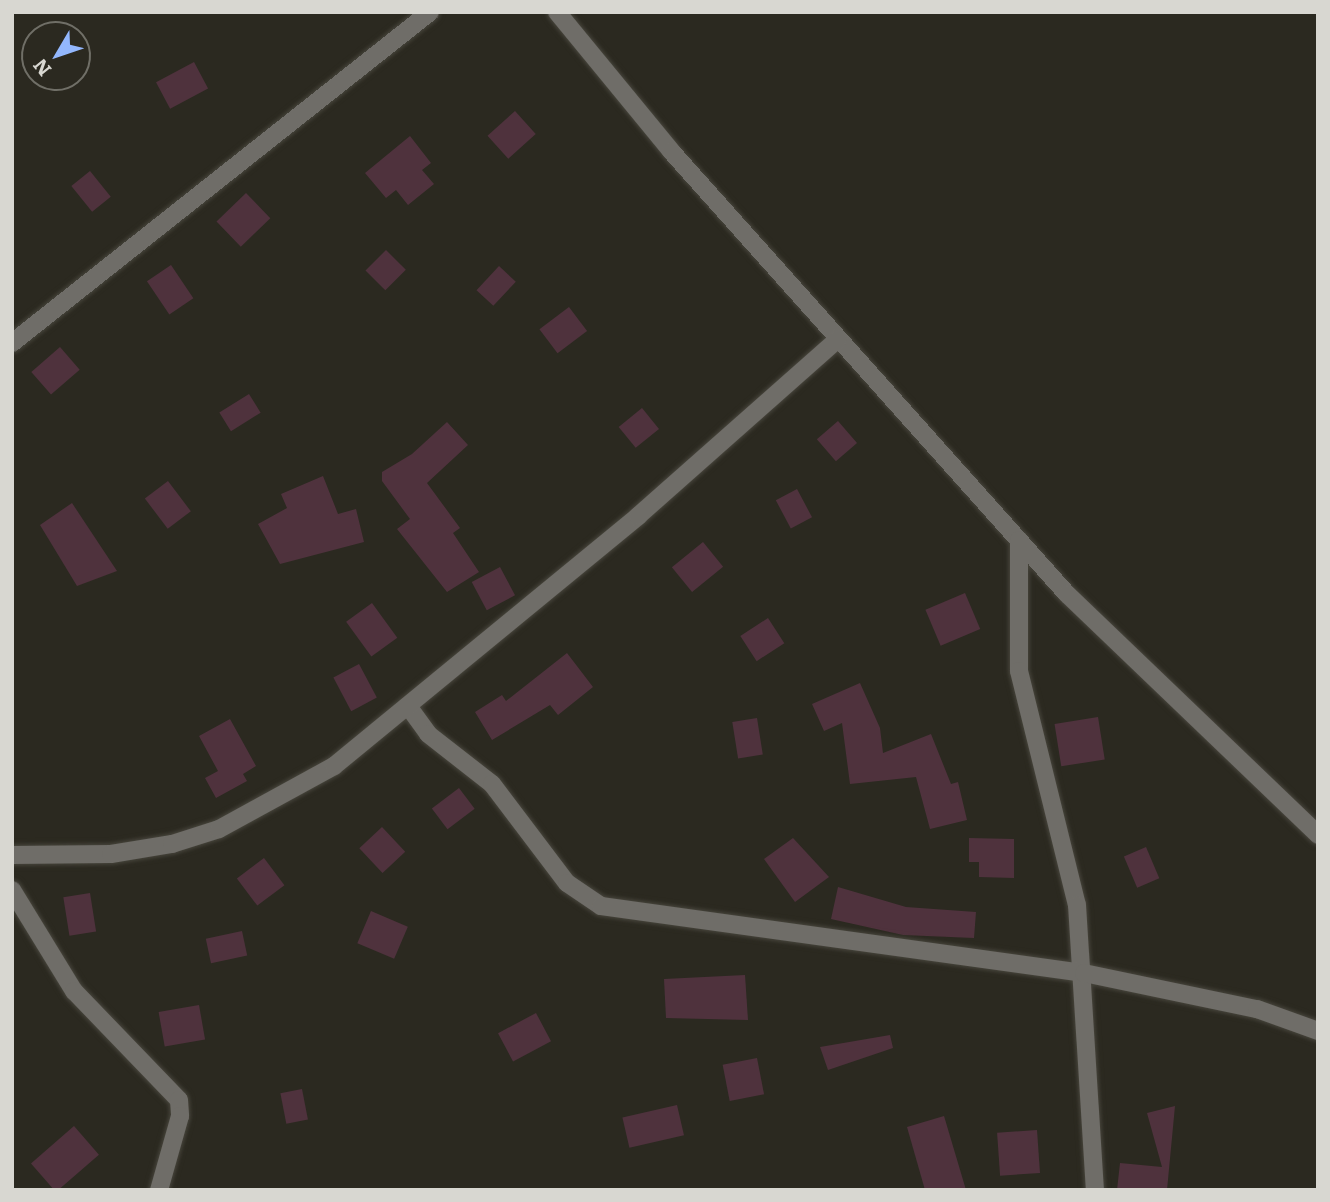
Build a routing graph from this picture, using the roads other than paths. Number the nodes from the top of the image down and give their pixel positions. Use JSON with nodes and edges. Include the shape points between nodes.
{"nodes":[{"id":1,"x":430,"y":12,"type":"edge"},
{"id":2,"x":556,"y":12,"type":"edge"},
{"id":3,"x":838,"y":340,"type":"junction"},
{"id":4,"x":12,"y":343,"type":"edge"},
{"id":5,"x":1019,"y":540,"type":"junction"},
{"id":6,"x":408,"y":706,"type":"junction"},
{"id":7,"x":1318,"y":835,"type":"edge"},
{"id":8,"x":12,"y":855,"type":"edge"},
{"id":9,"x":12,"y":890,"type":"edge"},
{"id":10,"x":1084,"y":973,"type":"junction"},
{"id":11,"x":1318,"y":1031,"type":"edge"},
{"id":12,"x":159,"y":1190,"type":"edge"},
{"id":13,"x":1095,"y":1190,"type":"edge"}],
"edges":[{"from":1,"to":4,"type":"street"},
{"from":2,"to":3,"type":"street"},
{"from":3,"to":5,"type":"street"},
{"from":3,"to":6,"type":"street","via":[[638,516]]},
{"from":5,"to":7,"type":"street","via":[[1067,594]]},
{"from":5,"to":10,"type":"street","via":[[1019,671],[1077,905]]},
{"from":6,"to":8,"type":"street","via":[[334,766],[219,829],[172,844],[111,854]]},
{"from":6,"to":10,"type":"street","via":[[428,734],[492,784],[567,883],[601,906]]},
{"from":9,"to":12,"type":"street","via":[[74,991],[179,1100],[180,1116]]},
{"from":10,"to":11,"type":"street","via":[[1258,1009]]},
{"from":10,"to":13,"type":"street"}]}
